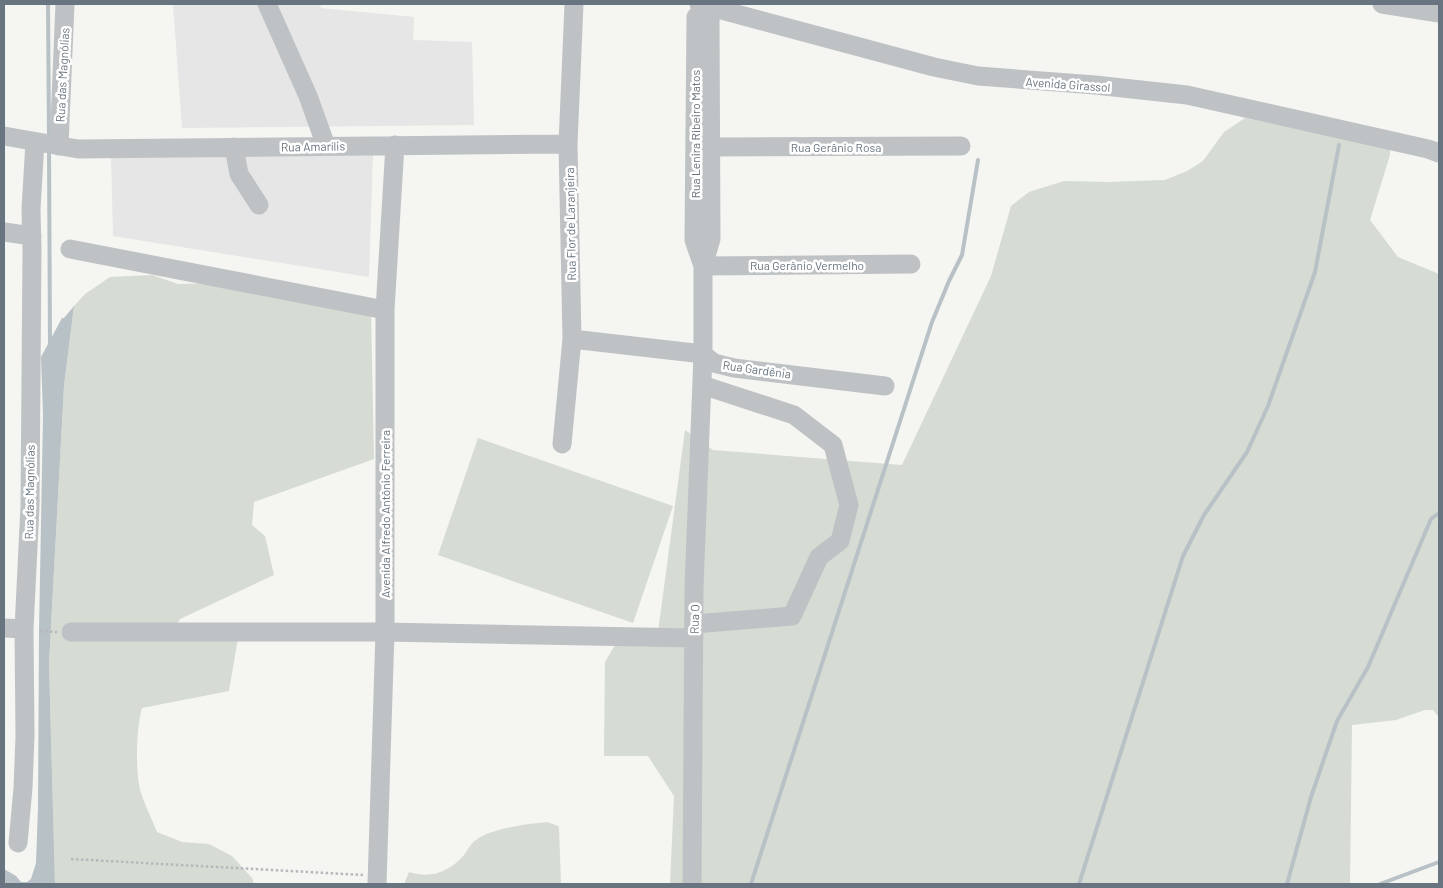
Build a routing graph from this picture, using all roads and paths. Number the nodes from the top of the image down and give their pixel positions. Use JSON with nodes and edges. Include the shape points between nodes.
{"nodes":[{"id":1,"x":65,"y":4,"type":"edge"},
{"id":2,"x":267,"y":4,"type":"edge"},
{"id":3,"x":574,"y":4,"type":"edge"},
{"id":4,"x":704,"y":4,"type":"edge"},
{"id":5,"x":1382,"y":4,"type":"edge"},
{"id":6,"x":1439,"y":13,"type":"edge"},
{"id":7,"x":4,"y":136,"type":"edge"},
{"id":8,"x":47,"y":144,"type":"junction"},
{"id":9,"x":568,"y":144,"type":"junction"},
{"id":10,"x":395,"y":145,"type":"junction"},
{"id":11,"x":326,"y":146,"type":"junction"},
{"id":12,"x":961,"y":146,"type":"dead end"},
{"id":13,"x":234,"y":147,"type":"junction"},
{"id":14,"x":711,"y":147,"type":"junction"},
{"id":15,"x":1439,"y":153,"type":"edge"},
{"id":16,"x":259,"y":205,"type":"dead end"},
{"id":17,"x":4,"y":232,"type":"edge"},
{"id":18,"x":32,"y":236,"type":"junction"},
{"id":19,"x":70,"y":249,"type":"dead end"},
{"id":20,"x":911,"y":264,"type":"dead end"},
{"id":21,"x":703,"y":266,"type":"junction"},
{"id":22,"x":385,"y":310,"type":"junction"},
{"id":23,"x":572,"y":339,"type":"junction"},
{"id":24,"x":703,"y":354,"type":"junction"},
{"id":25,"x":702,"y":385,"type":"junction"},
{"id":26,"x":885,"y":386,"type":"dead end"},
{"id":27,"x":562,"y":444,"type":"dead end"},
{"id":28,"x":4,"y":628,"type":"edge"},
{"id":29,"x":28,"y":630,"type":"junction"},
{"id":30,"x":694,"y":631,"type":"junction"},
{"id":31,"x":63,"y":632,"type":"joint"},
{"id":32,"x":385,"y":632,"type":"junction"},
{"id":33,"x":18,"y":843,"type":"dead end"},
{"id":34,"x":71,"y":859,"type":"dead end"},
{"id":35,"x":377,"y":880,"type":"edge"},
{"id":36,"x":692,"y":884,"type":"edge"}],
"edges":[{"from":1,"to":8,"type":"street","name":"Rua das Magnólias"},
{"from":2,"to":11,"type":"street","via":[[308,96]]},
{"from":3,"to":9,"type":"street","name":"Rua Flor de Laranjeira"},
{"from":4,"to":14,"type":"street","name":"Rua Lenira Ribeiro Matos","via":[[710,20]]},
{"from":4,"to":15,"type":"street","name":"Avenida Girassol","via":[[934,67],[996,78],[1187,95]]},
{"from":4,"to":21,"type":"street","name":"Rua Lenira Ribeiro Matos","via":[[696,17],[694,240]]},
{"from":5,"to":6,"type":"street"},
{"from":7,"to":8,"type":"street","name":"Rua Amarílis"},
{"from":8,"to":13,"type":"street","name":"Rua Amarílis","via":[[78,149]]},
{"from":8,"to":18,"type":"street","name":"Rua das Magnólias","via":[[31,209]]},
{"from":9,"to":10,"type":"street","name":"Rua Amarílis"},
{"from":9,"to":23,"type":"street","name":"Rua Flor de Laranjeira"},
{"from":10,"to":11,"type":"street","name":"Rua Amarílis"},
{"from":10,"to":22,"type":"street","name":"Avenida Alfredo Antônio Ferreira"},
{"from":11,"to":13,"type":"street","name":"Rua Amarílis"},
{"from":12,"to":14,"type":"street","name":"Rua Gerânio Rosa"},
{"from":13,"to":16,"type":"street","via":[[240,174]]},
{"from":14,"to":21,"type":"street","name":"Rua Lenira Ribeiro Matos","via":[[711,239]]},
{"from":17,"to":18,"type":"street"},
{"from":18,"to":29,"type":"street","name":"Rua das Magnólias"},
{"from":19,"to":22,"type":"street"},
{"from":20,"to":21,"type":"street","name":"Rua Gerânio Vermelho"},
{"from":21,"to":24,"type":"street","name":"Rua Lenira Ribeiro Matos"},
{"from":22,"to":32,"type":"street","name":"Avenida Alfredo Antônio Ferreira"},
{"from":23,"to":24,"type":"street","name":"Rua Gardênia"},
{"from":23,"to":27,"type":"street","name":"Rua Flor de Laranjeira"},
{"from":24,"to":25,"type":"street","name":"Rua O"},
{"from":24,"to":26,"type":"street","name":"Rua Gardênia","via":[[714,362],[734,368]]},
{"from":25,"to":30,"type":"street","name":"Rua O"},
{"from":25,"to":30,"type":"street","via":[[794,415],[833,445],[849,505],[840,541],[819,557],[792,616]]},
{"from":28,"to":29,"type":"street"},
{"from":29,"to":31,"type":"path"},
{"from":29,"to":33,"type":"street","name":"Rua das Magnólias"},
{"from":30,"to":32,"type":"street"},
{"from":30,"to":36,"type":"street","name":"Rua O"},
{"from":31,"to":32,"type":"street"},
{"from":32,"to":35,"type":"street","name":"Avenida Alfredo Antônio Ferreira"},
{"from":34,"to":35,"type":"path"}]}
